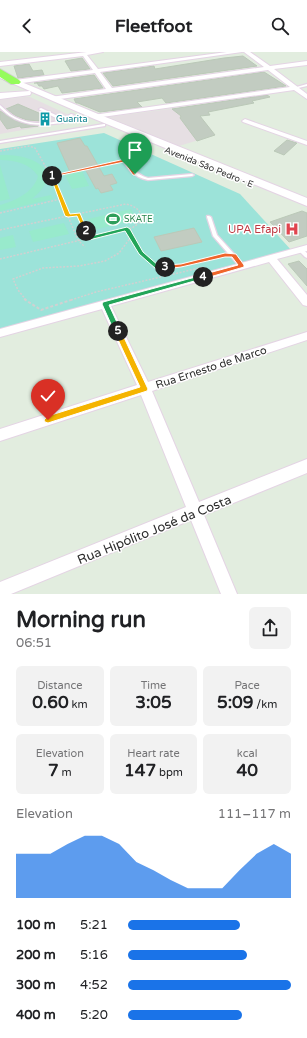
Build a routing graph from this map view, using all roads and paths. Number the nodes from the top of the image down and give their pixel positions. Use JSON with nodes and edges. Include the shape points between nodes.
{"nodes":[{"id":1,"x":100,"y":52,"type":"edge"},
{"id":2,"x":239,"y":52,"type":"edge"},
{"id":3,"x":244,"y":52,"type":"edge"},
{"id":4,"x":248,"y":52,"type":"edge"},
{"id":5,"x":84,"y":54,"type":"junction"},
{"id":6,"x":307,"y":63,"type":"edge"},
{"id":7,"x":0,"y":64,"type":"edge"},
{"id":8,"x":268,"y":68,"type":"junction"},
{"id":9,"x":95,"y":70,"type":"junction"},
{"id":10,"x":0,"y":73,"type":"edge"},
{"id":11,"x":0,"y":81,"type":"edge"},
{"id":12,"x":15,"y":82,"type":"junction"},
{"id":13,"x":307,"y":85,"type":"edge"},
{"id":14,"x":294,"y":88,"type":"junction"},
{"id":15,"x":110,"y":90,"type":"junction"},
{"id":16,"x":27,"y":93,"type":"junction"},
{"id":17,"x":0,"y":96,"type":"edge"},
{"id":18,"x":307,"y":97,"type":"edge"},
{"id":19,"x":53,"y":98,"type":"junction"},
{"id":20,"x":0,"y":106,"type":"edge"},
{"id":21,"x":41,"y":109,"type":"dead end"},
{"id":22,"x":72,"y":115,"type":"dead end"},
{"id":23,"x":95,"y":116,"type":"junction"},
{"id":24,"x":65,"y":119,"type":"junction"},
{"id":25,"x":245,"y":121,"type":"dead end"},
{"id":26,"x":104,"y":125,"type":"junction"},
{"id":27,"x":0,"y":142,"type":"edge"},
{"id":28,"x":307,"y":143,"type":"edge"},
{"id":29,"x":127,"y":146,"type":"dead end"},
{"id":30,"x":0,"y":151,"type":"edge"},
{"id":31,"x":125,"y":160,"type":"junction"},
{"id":32,"x":192,"y":175,"type":"dead end"},
{"id":33,"x":51,"y":176,"type":"junction"},
{"id":34,"x":60,"y":199,"type":"junction"},
{"id":35,"x":307,"y":202,"type":"edge"},
{"id":36,"x":307,"y":208,"type":"edge"},
{"id":37,"x":0,"y":213,"type":"edge"},
{"id":38,"x":78,"y":214,"type":"junction"},
{"id":39,"x":68,"y":216,"type":"junction"},
{"id":40,"x":209,"y":217,"type":"dead end"},
{"id":41,"x":127,"y":229,"type":"junction"},
{"id":42,"x":0,"y":230,"type":"edge"},
{"id":43,"x":131,"y":237,"type":"junction"},
{"id":44,"x":89,"y":238,"type":"junction"},
{"id":45,"x":78,"y":240,"type":"junction"},
{"id":46,"x":85,"y":247,"type":"dead end"},
{"id":47,"x":305,"y":251,"type":"edge"},
{"id":48,"x":234,"y":256,"type":"junction"},
{"id":49,"x":271,"y":258,"type":"junction"},
{"id":50,"x":0,"y":259,"type":"edge"},
{"id":51,"x":208,"y":266,"type":"dead end"},
{"id":52,"x":242,"y":266,"type":"junction"},
{"id":53,"x":307,"y":302,"type":"edge"},
{"id":54,"x":105,"y":304,"type":"junction"},
{"id":55,"x":0,"y":333,"type":"edge"},
{"id":56,"x":307,"y":336,"type":"edge"},
{"id":57,"x":144,"y":389,"type":"junction"},
{"id":58,"x":0,"y":435,"type":"edge"},
{"id":59,"x":307,"y":466,"type":"edge"},
{"id":60,"x":196,"y":512,"type":"junction"},
{"id":61,"x":0,"y":590,"type":"edge"},
{"id":62,"x":229,"y":594,"type":"edge"}],
"edges":[{"from":1,"to":5,"type":"street"},
{"from":2,"to":9,"type":"street"},
{"from":3,"to":4,"type":"street"},
{"from":4,"to":8,"type":"street"},
{"from":5,"to":7,"type":"street"},
{"from":5,"to":9,"type":"street"},
{"from":6,"to":8,"type":"street"},
{"from":8,"to":14,"type":"street"},
{"from":8,"to":15,"type":"street"},
{"from":9,"to":12,"type":"street"},
{"from":9,"to":15,"type":"street"},
{"from":10,"to":12,"type":"highway"},
{"from":11,"to":16,"type":"main road","name":"Avenida São Pedro - E"},
{"from":12,"to":19,"type":"main road","name":"Avenida São Pedro - E"},
{"from":13,"to":14,"type":"lane"},
{"from":14,"to":18,"type":"street"},
{"from":14,"to":23,"type":"street"},
{"from":15,"to":19,"type":"street"},
{"from":16,"to":17,"type":"main road"},
{"from":16,"to":26,"type":"main road","name":"Avenida São Pedro - E"},
{"from":19,"to":23,"type":"main road","name":"Avenida São Pedro - E"},
{"from":20,"to":24,"type":"lane","via":[[5,112],[25,123],[47,124]]},
{"from":21,"to":24,"type":"lane"},
{"from":22,"to":24,"type":"lane"},
{"from":23,"to":35,"type":"main road","name":"Avenida São Pedro - E"},
{"from":25,"to":28,"type":"street"},
{"from":26,"to":27,"type":"lane"},
{"from":26,"to":36,"type":"main road","name":"Avenida São Pedro - E"},
{"from":29,"to":31,"type":"lane","via":[[122,155]]},
{"from":30,"to":33,"type":"path","via":[[33,147]]},
{"from":31,"to":32,"type":"lane","via":[[140,178]]},
{"from":31,"to":33,"type":"path"},
{"from":33,"to":34,"type":"path"},
{"from":34,"to":37,"type":"path"},
{"from":34,"to":39,"type":"path"},
{"from":38,"to":39,"type":"path"},
{"from":38,"to":41,"type":"path","via":[[126,204],[135,206],[142,213],[143,220]]},
{"from":38,"to":44,"type":"path"},
{"from":39,"to":42,"type":"path"},
{"from":39,"to":45,"type":"path"},
{"from":40,"to":48,"type":"lane","via":[[215,234]]},
{"from":41,"to":43,"type":"path"},
{"from":41,"to":44,"type":"path"},
{"from":43,"to":48,"type":"path","via":[[140,253],[158,268],[181,266],[225,255]]},
{"from":43,"to":51,"type":"path","via":[[119,253],[105,261],[79,266],[43,268],[12,279],[16,289],[26,302],[41,310],[96,292]]},
{"from":44,"to":45,"type":"path"},
{"from":45,"to":46,"type":"path"},
{"from":45,"to":50,"type":"path"},
{"from":47,"to":49,"type":"street"},
{"from":48,"to":52,"type":"lane"},
{"from":49,"to":52,"type":"street"},
{"from":49,"to":53,"type":"street"},
{"from":52,"to":54,"type":"street"},
{"from":54,"to":55,"type":"street"},
{"from":54,"to":57,"type":"street"},
{"from":56,"to":57,"type":"street","name":"Rua Ernesto de Marco"},
{"from":57,"to":58,"type":"street","name":"Rua Ernesto de Marco"},
{"from":57,"to":60,"type":"street"},
{"from":59,"to":60,"type":"street","name":"Rua Hipólito José da Costa"},
{"from":60,"to":61,"type":"street","name":"Rua Hipólito José da Costa"},
{"from":60,"to":62,"type":"street"}]}
